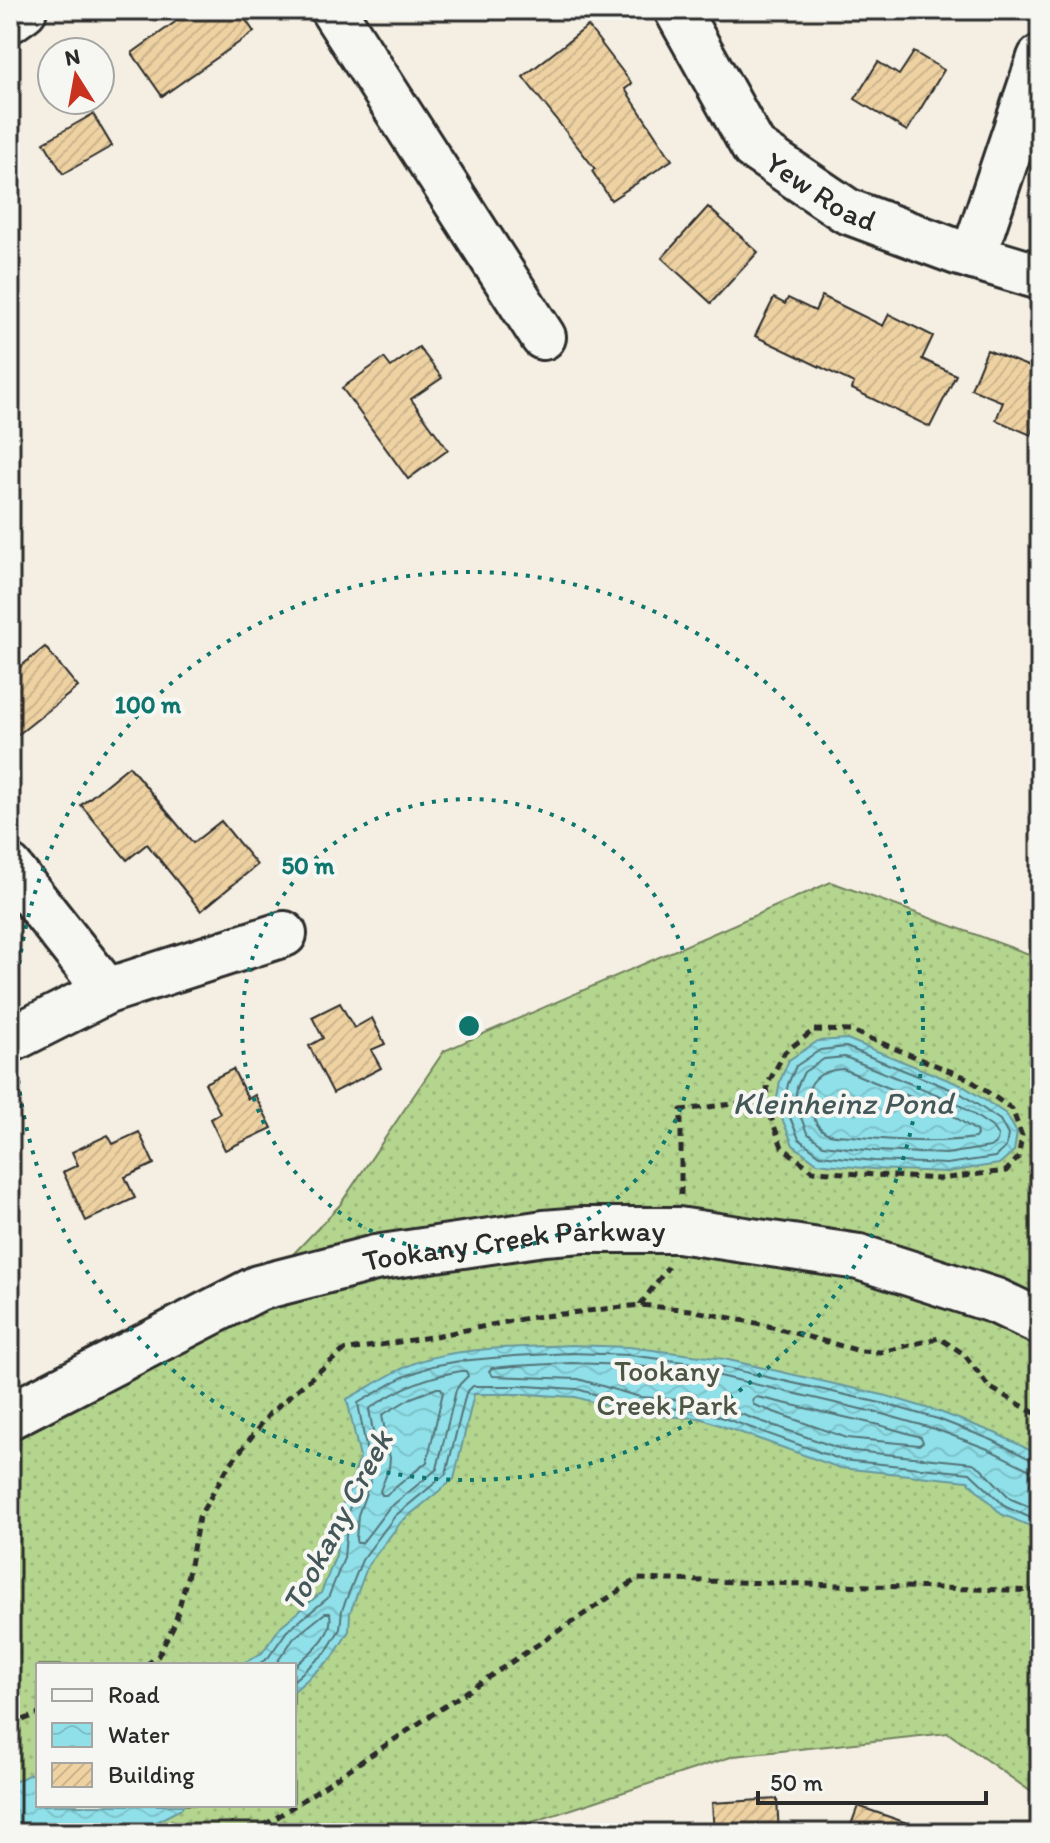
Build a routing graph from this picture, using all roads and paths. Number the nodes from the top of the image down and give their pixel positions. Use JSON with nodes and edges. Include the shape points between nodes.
{"nodes":[{"id":1,"x":24,"y":10,"type":"edge"},
{"id":2,"x":333,"y":10,"type":"edge"},
{"id":3,"x":677,"y":10,"type":"edge"},
{"id":4,"x":10,"y":20,"type":"edge"},
{"id":5,"x":1040,"y":58,"type":"edge"},
{"id":6,"x":973,"y":257,"type":"junction"},
{"id":7,"x":1040,"y":277,"type":"edge"},
{"id":8,"x":543,"y":337,"type":"dead end"},
{"id":9,"x":10,"y":868,"type":"edge"},
{"id":10,"x":284,"y":934,"type":"dead end"},
{"id":11,"x":107,"y":991,"type":"junction"},
{"id":12,"x":10,"y":1040,"type":"edge"},
{"id":13,"x":768,"y":1100,"type":"junction"},
{"id":14,"x":680,"y":1197,"type":"dead end"},
{"id":15,"x":671,"y":1258,"type":"dead end"},
{"id":16,"x":640,"y":1305,"type":"junction"},
{"id":17,"x":1040,"y":1322,"type":"edge"},
{"id":18,"x":10,"y":1416,"type":"edge"},
{"id":19,"x":1040,"y":1416,"type":"edge"},
{"id":20,"x":1040,"y":1591,"type":"edge"},
{"id":21,"x":149,"y":1663,"type":"edge"},
{"id":22,"x":36,"y":1715,"type":"edge"},
{"id":23,"x":10,"y":1725,"type":"edge"},
{"id":24,"x":296,"y":1805,"type":"edge"},
{"id":25,"x":292,"y":1807,"type":"edge"},
{"id":26,"x":253,"y":1833,"type":"edge"}],
"edges":[{"from":1,"to":4,"type":"street"},
{"from":2,"to":8,"type":"street"},
{"from":3,"to":6,"type":"street","name":"Yew Road","via":[[754,148],[847,211]]},
{"from":5,"to":6,"type":"street"},
{"from":6,"to":7,"type":"street","name":"Yew Road"},
{"from":9,"to":11,"type":"street"},
{"from":10,"to":11,"type":"street"},
{"from":11,"to":12,"type":"street"},
{"from":13,"to":13,"type":"path","via":[[782,1147],[813,1171],[939,1179],[1006,1171],[1018,1158],[1022,1136],[1012,1109],[967,1078],[852,1031],[814,1030],[785,1052],[767,1085]]},
{"from":13,"to":14,"type":"path","via":[[681,1110]]},
{"from":15,"to":16,"type":"path"},
{"from":16,"to":19,"type":"path","via":[[761,1324],[860,1351],[881,1352],[939,1338],[964,1354],[989,1387]]},
{"from":16,"to":21,"type":"path","via":[[527,1318],[343,1351],[270,1413],[228,1467],[199,1517],[175,1623]]},
{"from":17,"to":18,"type":"street","name":"Tookany Creek Parkway","via":[[996,1301],[859,1257],[678,1230],[544,1233],[375,1258],[258,1288]]},
{"from":20,"to":24,"type":"path","via":[[637,1579]]},
{"from":22,"to":23,"type":"path"},
{"from":25,"to":26,"type":"path"}]}
